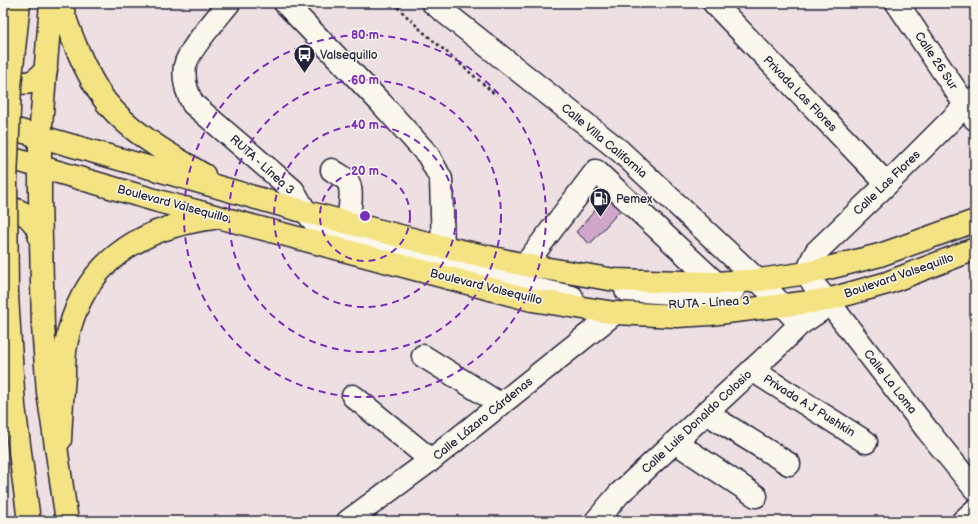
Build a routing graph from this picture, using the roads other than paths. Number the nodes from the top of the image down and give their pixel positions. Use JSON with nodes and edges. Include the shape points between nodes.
{"nodes":[{"id":1,"x":19,"y":3,"type":"edge"},
{"id":2,"x":51,"y":3,"type":"edge"},
{"id":3,"x":61,"y":3,"type":"edge"},
{"id":4,"x":229,"y":3,"type":"edge"},
{"id":5,"x":285,"y":3,"type":"edge"},
{"id":6,"x":433,"y":3,"type":"edge"},
{"id":7,"x":714,"y":3,"type":"edge"},
{"id":8,"x":897,"y":3,"type":"edge"},
{"id":9,"x":46,"y":70,"type":"junction"},
{"id":10,"x":3,"y":80,"type":"edge"},
{"id":11,"x":972,"y":107,"type":"edge"},
{"id":12,"x":3,"y":126,"type":"edge"},
{"id":13,"x":40,"y":137,"type":"junction"},
{"id":14,"x":3,"y":156,"type":"edge"},
{"id":15,"x":40,"y":167,"type":"junction"},
{"id":16,"x":332,"y":170,"type":"dead end"},
{"id":17,"x":887,"y":184,"type":"junction"},
{"id":18,"x":228,"y":190,"type":"junction"},
{"id":19,"x":3,"y":206,"type":"edge"},
{"id":20,"x":306,"y":212,"type":"junction"},
{"id":21,"x":220,"y":217,"type":"junction"},
{"id":22,"x":975,"y":221,"type":"edge"},
{"id":23,"x":348,"y":223,"type":"junction"},
{"id":24,"x":975,"y":228,"type":"edge"},
{"id":25,"x":975,"y":240,"type":"edge"},
{"id":26,"x":42,"y":248,"type":"junction"},
{"id":27,"x":975,"y":249,"type":"edge"},
{"id":28,"x":441,"y":254,"type":"junction"},
{"id":29,"x":525,"y":264,"type":"junction"},
{"id":30,"x":716,"y":283,"type":"junction"},
{"id":31,"x":819,"y":290,"type":"junction"},
{"id":32,"x":771,"y":293,"type":"junction"},
{"id":33,"x":615,"y":313,"type":"junction"},
{"id":34,"x":800,"y":324,"type":"junction"},
{"id":35,"x":423,"y":356,"type":"dead end"},
{"id":36,"x":752,"y":370,"type":"junction"},
{"id":37,"x":353,"y":396,"type":"dead end"},
{"id":38,"x":500,"y":404,"type":"junction"},
{"id":39,"x":706,"y":413,"type":"junction"},
{"id":40,"x":675,"y":442,"type":"junction"},
{"id":41,"x":866,"y":442,"type":"dead end"},
{"id":42,"x":431,"y":460,"type":"junction"},
{"id":43,"x":59,"y":461,"type":"junction"},
{"id":44,"x":789,"y":464,"type":"dead end"},
{"id":45,"x":975,"y":489,"type":"edge"},
{"id":46,"x":756,"y":496,"type":"dead end"},
{"id":47,"x":975,"y":510,"type":"edge"},
{"id":48,"x":30,"y":521,"type":"edge"},
{"id":49,"x":67,"y":521,"type":"edge"},
{"id":50,"x":348,"y":521,"type":"edge"},
{"id":51,"x":596,"y":521,"type":"edge"},
{"id":52,"x":963,"y":521,"type":"edge"}],
"edges":[{"from":1,"to":48,"type":"main road","bridge":true,"via":[[10,86],[6,181],[7,296],[14,406]]},
{"from":2,"to":9,"type":"main road"},
{"from":3,"to":18,"type":"main road","via":[[87,72],[118,116],[144,138]]},
{"from":4,"to":20,"type":"street","name":"RUTA - Línea 3","via":[[189,55],[185,66],[188,94],[194,104],[294,190]]},
{"from":5,"to":28,"type":"street","via":[[428,155],[440,179]]},
{"from":6,"to":32,"type":"street","name":"Calle Villa California","via":[[620,151]]},
{"from":7,"to":17,"type":"street","name":"Privada Las Flores"},
{"from":8,"to":11,"type":"street","name":"Calle 26 Sur"},
{"from":9,"to":10,"type":"main road","via":[[33,82]]},
{"from":9,"to":13,"type":"main road"},
{"from":11,"to":17,"type":"street","name":"Calle Las Flores"},
{"from":12,"to":13,"type":"main road","name":"Boulevard Valsequillo"},
{"from":13,"to":15,"type":"main road"},
{"from":13,"to":18,"type":"main road","name":"Boulevard Valsequillo"},
{"from":14,"to":15,"type":"main road","name":"Boulevard Valsequillo"},
{"from":15,"to":21,"type":"main road","name":"Boulevard Valsequillo"},
{"from":15,"to":26,"type":"main road"},
{"from":16,"to":23,"type":"street","via":[[349,184]]},
{"from":17,"to":31,"type":"street","name":"Calle Las Flores","via":[[816,252],[812,259]]},
{"from":18,"to":20,"type":"main road","name":"Boulevard Valsequillo"},
{"from":19,"to":26,"type":"main road","via":[[18,210],[30,218],[39,234]]},
{"from":20,"to":23,"type":"main road","name":"Boulevard Valsequillo"},
{"from":20,"to":28,"type":"street","name":"RUTA - Línea 3","via":[[319,227],[326,230]]},
{"from":21,"to":33,"type":"main road","name":"Boulevard Valsequillo","via":[[532,300]]},
{"from":21,"to":43,"type":"main road","via":[[190,221],[142,238],[120,251],[101,269],[85,291],[74,315],[65,346]]},
{"from":22,"to":31,"type":"main road","name":"Boulevard Valsequillo","via":[[880,255]]},
{"from":23,"to":28,"type":"main road","name":"Boulevard Valsequillo"},
{"from":24,"to":31,"type":"street"},
{"from":25,"to":31,"type":"street","via":[[878,276]]},
{"from":26,"to":43,"type":"main road","via":[[43,326],[48,392]]},
{"from":27,"to":31,"type":"main road","name":"Boulevard Valsequillo","via":[[886,283]]},
{"from":28,"to":29,"type":"main road","name":"Boulevard Valsequillo"},
{"from":28,"to":32,"type":"street","name":"RUTA - Línea 3","via":[[454,256],[487,269],[540,280],[611,289],[687,294]]},
{"from":29,"to":30,"type":"main road","name":"Boulevard Valsequillo","via":[[615,280]]},
{"from":29,"to":30,"type":"street","via":[[596,172]]},
{"from":30,"to":32,"type":"main road","name":"Boulevard Valsequillo"},
{"from":31,"to":32,"type":"main road","name":"Boulevard Valsequillo"},
{"from":31,"to":32,"type":"main road","name":"Boulevard Valsequillo"},
{"from":31,"to":34,"type":"street","name":"Calle Luis Donaldo Colosio"},
{"from":31,"to":45,"type":"street","name":"Calle La Loma"},
{"from":32,"to":33,"type":"main road","name":"Boulevard Valsequillo","via":[[710,314],[677,316]]},
{"from":32,"to":34,"type":"street"},
{"from":33,"to":38,"type":"street","name":"Calle Lázaro Cárdenas"},
{"from":34,"to":36,"type":"street","name":"Calle Luis Donaldo Colosio"},
{"from":35,"to":38,"type":"street"},
{"from":36,"to":39,"type":"street","name":"Calle Luis Donaldo Colosio"},
{"from":36,"to":41,"type":"street","name":"Privada A J Pushkin"},
{"from":37,"to":42,"type":"street"},
{"from":38,"to":42,"type":"street","name":"Calle Lázaro Cárdenas"},
{"from":39,"to":40,"type":"street","name":"Calle Luis Donaldo Colosio"},
{"from":39,"to":44,"type":"street"},
{"from":40,"to":46,"type":"street"},
{"from":40,"to":51,"type":"street","name":"Calle Luis Donaldo Colosio","via":[[619,494]]},
{"from":42,"to":50,"type":"street","name":"Calle Lázaro Cárdenas"},
{"from":43,"to":49,"type":"main road"},
{"from":47,"to":52,"type":"street"}]}
